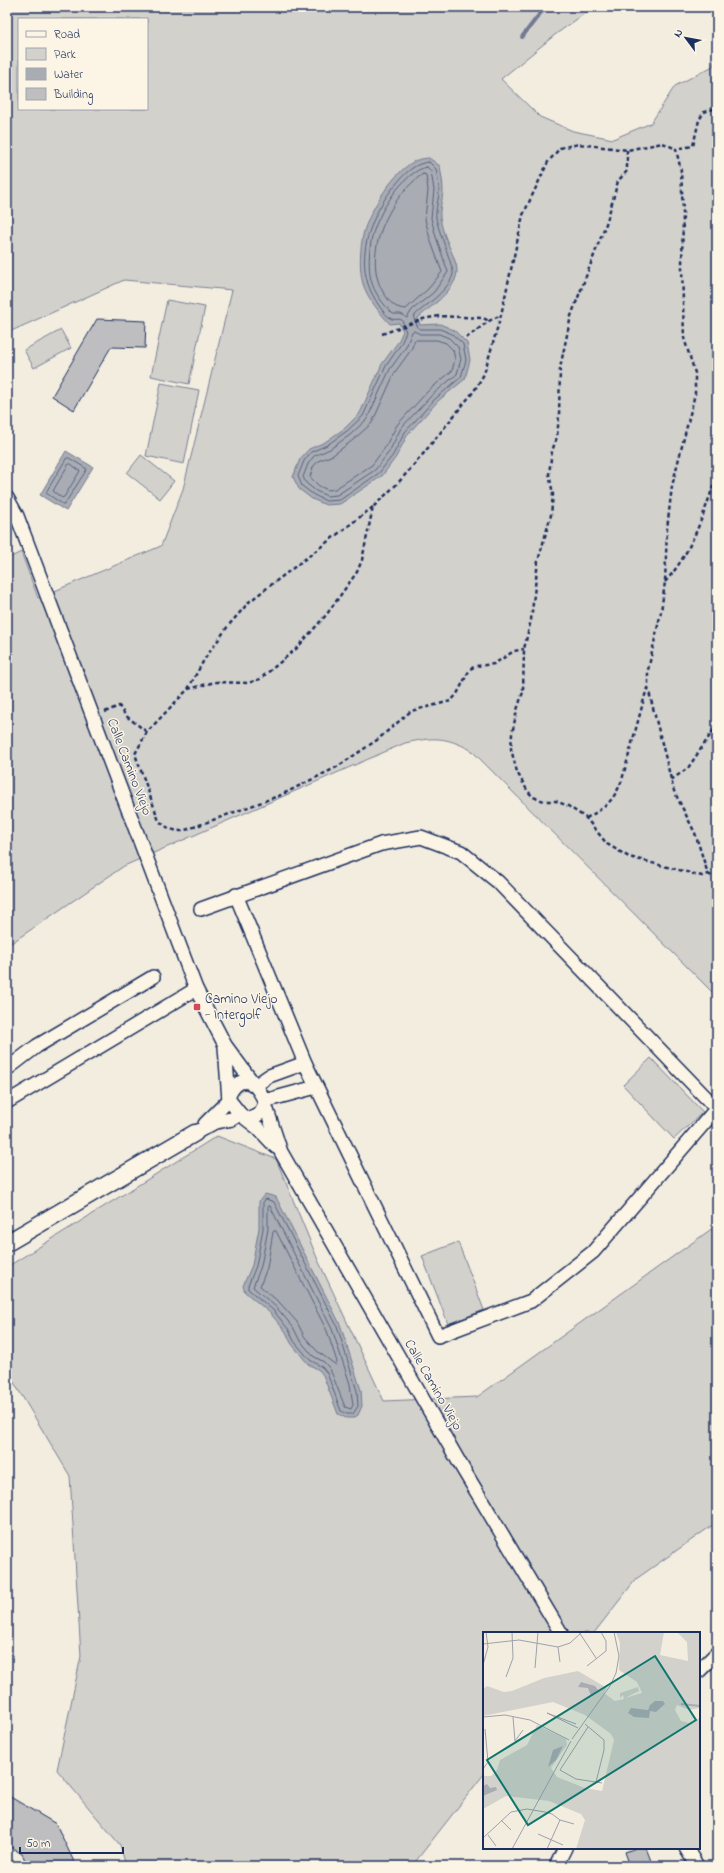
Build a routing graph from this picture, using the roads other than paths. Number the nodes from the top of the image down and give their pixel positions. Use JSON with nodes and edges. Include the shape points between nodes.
{"nodes":[{"id":1,"x":7,"y":498,"type":"edge"},
{"id":2,"x":236,"y":895,"type":"junction"},
{"id":3,"x":201,"y":909,"type":"dead end"},
{"id":4,"x":153,"y":977,"type":"dead end"},
{"id":5,"x":196,"y":989,"type":"junction"},
{"id":6,"x":225,"y":1045,"type":"junction"},
{"id":7,"x":304,"y":1063,"type":"junction"},
{"id":8,"x":7,"y":1069,"type":"edge"},
{"id":9,"x":254,"y":1084,"type":"junction"},
{"id":10,"x":316,"y":1087,"type":"junction"},
{"id":11,"x":229,"y":1098,"type":"junction"},
{"id":12,"x":7,"y":1102,"type":"edge"},
{"id":13,"x":265,"y":1103,"type":"junction"},
{"id":14,"x":717,"y":1108,"type":"edge"},
{"id":15,"x":244,"y":1116,"type":"junction"},
{"id":16,"x":195,"y":1133,"type":"junction"},
{"id":17,"x":281,"y":1152,"type":"junction"},
{"id":18,"x":7,"y":1242,"type":"edge"},
{"id":19,"x":560,"y":1632,"type":"edge"},
{"id":20,"x":717,"y":1653,"type":"edge"},
{"id":21,"x":700,"y":1671,"type":"edge"},
{"id":22,"x":564,"y":1849,"type":"edge"},
{"id":23,"x":687,"y":1849,"type":"edge"},
{"id":24,"x":556,"y":1866,"type":"edge"},
{"id":25,"x":697,"y":1866,"type":"edge"}],
"edges":[{"from":1,"to":5,"type":"street","name":"Calle Camino Viejo","via":[[17,516]]},
{"from":2,"to":3,"type":"street"},
{"from":2,"to":7,"type":"street"},
{"from":2,"to":14,"type":"street","via":[[381,844],[421,836],[462,852],[498,882]]},
{"from":4,"to":8,"type":"street","via":[[37,1046]]},
{"from":5,"to":6,"type":"street","name":"Calle Camino Viejo"},
{"from":5,"to":12,"type":"street"},
{"from":6,"to":9,"type":"street","name":"Calle Camino Viejo"},
{"from":6,"to":11,"type":"street","name":"Calle Camino Viejo"},
{"from":7,"to":9,"type":"street"},
{"from":7,"to":10,"type":"street"},
{"from":9,"to":11,"type":"street","via":[[239,1083],[232,1088]]},
{"from":9,"to":13,"type":"street","via":[[261,1092]]},
{"from":10,"to":13,"type":"street"},
{"from":10,"to":14,"type":"street","via":[[438,1336],[531,1302],[593,1252]]},
{"from":11,"to":15,"type":"street"},
{"from":11,"to":16,"type":"street"},
{"from":13,"to":15,"type":"street","via":[[262,1112],[254,1118]]},
{"from":13,"to":17,"type":"street","name":"Calle Camino Viejo"},
{"from":15,"to":16,"type":"street","via":[[215,1122]]},
{"from":15,"to":17,"type":"street","name":"Calle Camino Viejo"},
{"from":16,"to":18,"type":"street"},
{"from":17,"to":19,"type":"street","name":"Calle Camino Viejo","via":[[463,1469]]},
{"from":20,"to":21,"type":"street"},
{"from":22,"to":24,"type":"street"},
{"from":23,"to":25,"type":"street"}]}
